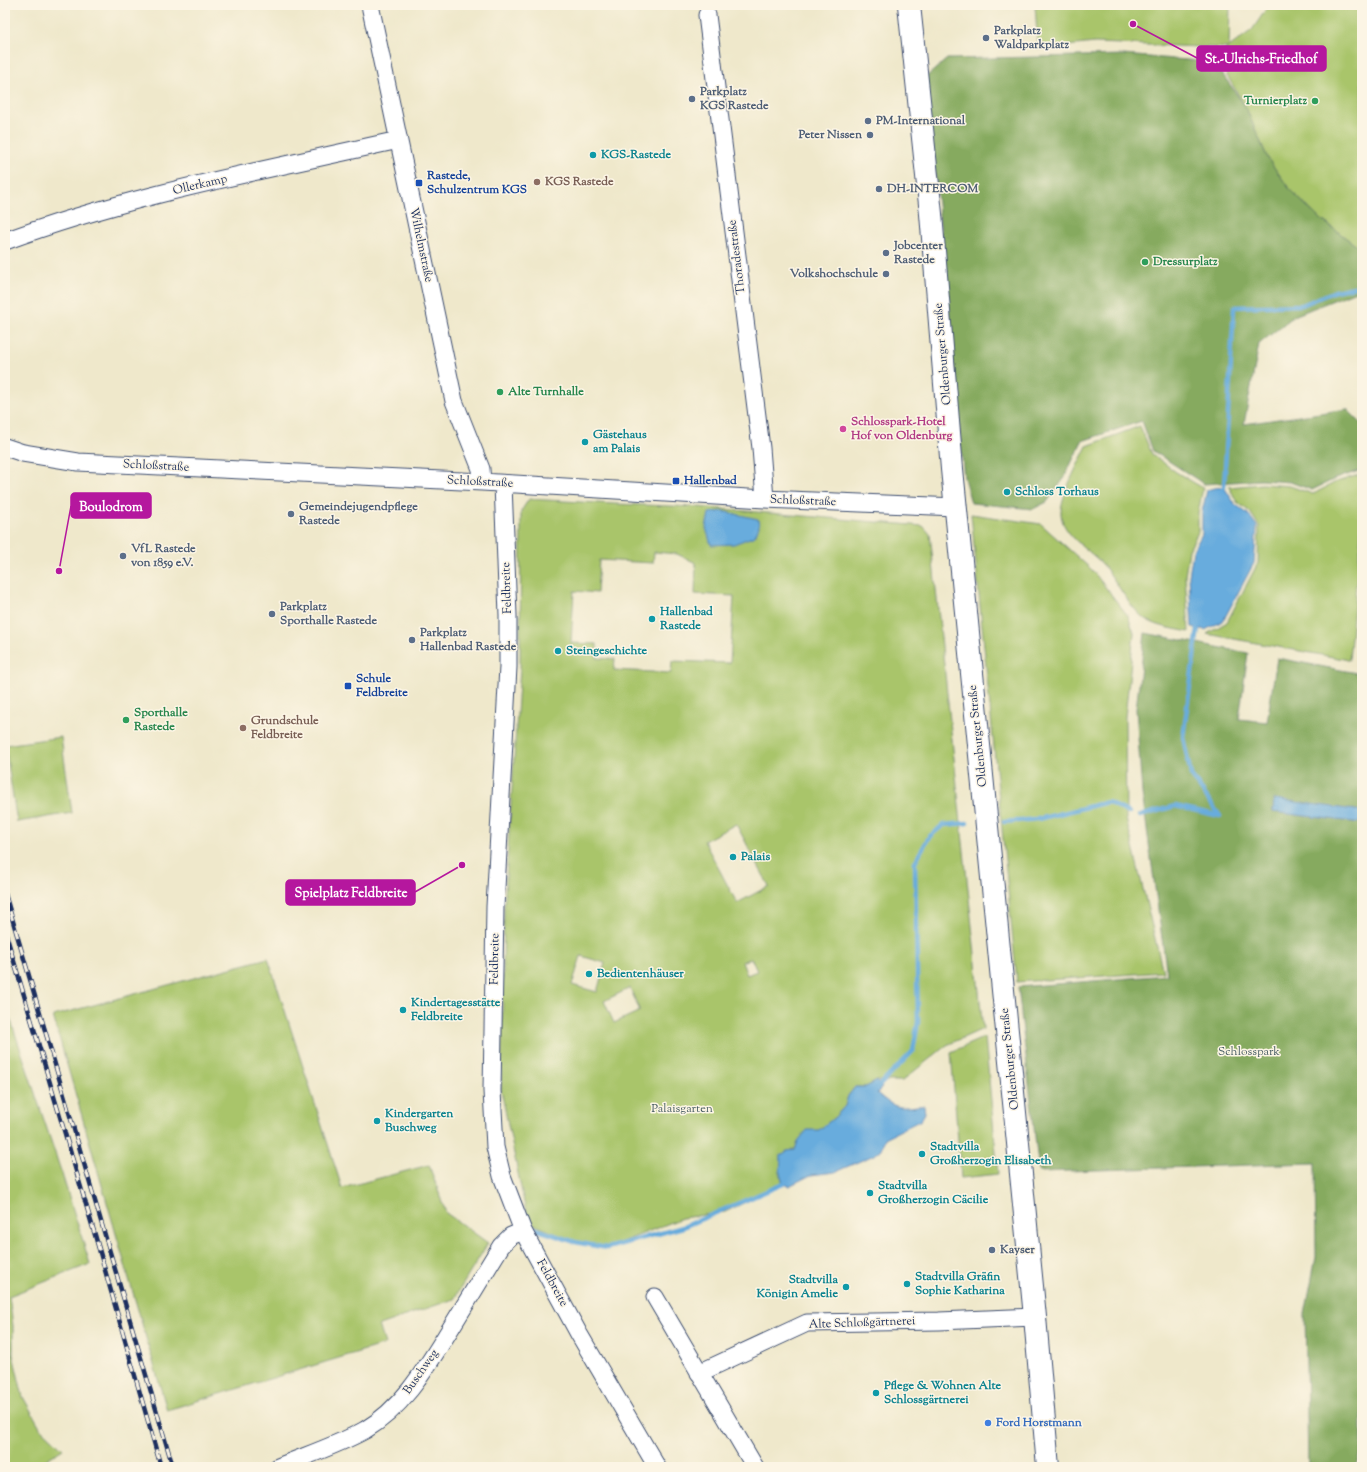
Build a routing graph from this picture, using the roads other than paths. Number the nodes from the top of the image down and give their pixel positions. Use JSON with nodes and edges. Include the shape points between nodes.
{"nodes":[{"id":1,"x":370,"y":5,"type":"edge"},
{"id":2,"x":909,"y":5,"type":"edge"},
{"id":3,"x":707,"y":15,"type":"dead end"},
{"id":4,"x":398,"y":140,"type":"junction"},
{"id":5,"x":5,"y":241,"type":"edge"},
{"id":6,"x":5,"y":448,"type":"edge"},
{"id":7,"x":482,"y":482,"type":"junction"},
{"id":8,"x":503,"y":484,"type":"junction"},
{"id":9,"x":764,"y":499,"type":"junction"},
{"id":10,"x":956,"y":508,"type":"junction"},
{"id":11,"x":523,"y":1231,"type":"junction"},
{"id":12,"x":655,"y":1297,"type":"dead end"},
{"id":13,"x":1035,"y":1317,"type":"junction"},
{"id":14,"x":699,"y":1373,"type":"junction"},
{"id":15,"x":284,"y":1466,"type":"edge"},
{"id":16,"x":657,"y":1467,"type":"edge"},
{"id":17,"x":755,"y":1467,"type":"edge"},
{"id":18,"x":1048,"y":1467,"type":"edge"}],
"edges":[{"from":1,"to":4,"type":"street","name":"Wilhelmstraße"},
{"from":2,"to":10,"type":"street","name":"Oldenburger Straße","via":[[931,214]]},
{"from":3,"to":9,"type":"street","name":"Thoradestraße"},
{"from":4,"to":5,"type":"street","name":"Ollerkamp","via":[[122,203]]},
{"from":4,"to":7,"type":"street","name":"Wilhelmstraße","via":[[454,401],[481,470]]},
{"from":6,"to":7,"type":"street","name":"Schloßstraße","via":[[78,462]]},
{"from":7,"to":8,"type":"street","name":"Schloßstraße"},
{"from":8,"to":9,"type":"street","name":"Schloßstraße"},
{"from":8,"to":11,"type":"street","name":"Feldbreite","via":[[508,668],[496,907],[492,1091],[495,1146],[502,1176]]},
{"from":9,"to":10,"type":"street","name":"Schloßstraße"},
{"from":10,"to":13,"type":"street","name":"Oldenburger Straße"},
{"from":11,"to":15,"type":"street","name":"Buschweg","via":[[511,1236],[501,1246],[424,1371],[386,1414],[366,1429]]},
{"from":11,"to":16,"type":"street","name":"Feldbreite","via":[[579,1334]]},
{"from":12,"to":14,"type":"street"},
{"from":13,"to":14,"type":"street","name":"Alte Schloßgärtnerei","via":[[807,1323]]},
{"from":13,"to":18,"type":"street","name":"Oldenburger Straße"},
{"from":14,"to":17,"type":"street"}]}
